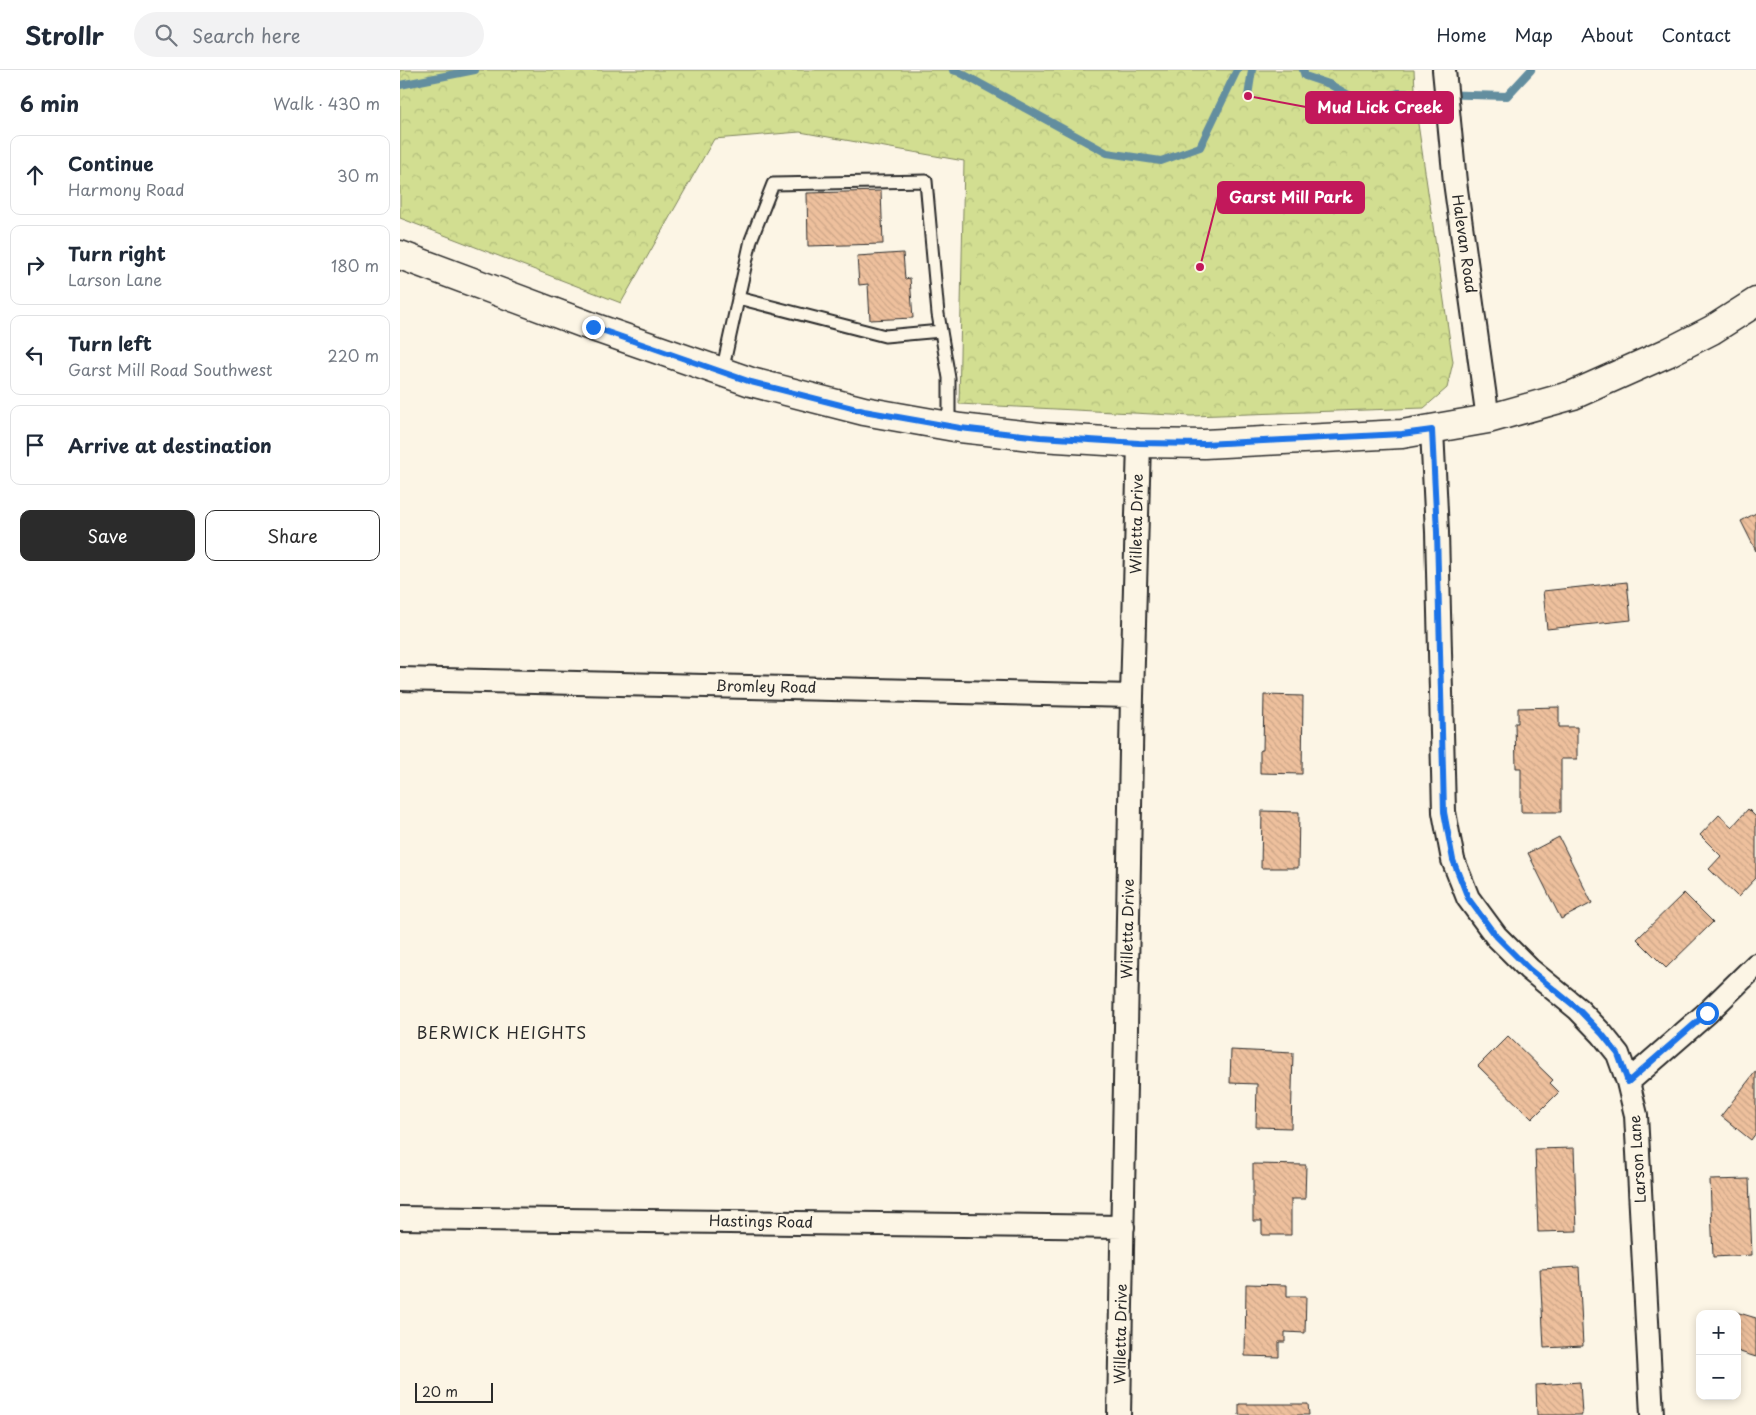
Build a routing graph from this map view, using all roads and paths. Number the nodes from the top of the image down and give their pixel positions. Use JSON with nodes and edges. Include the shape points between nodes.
{"nodes":[{"id":1,"x":1444,"y":70,"type":"edge"},
{"id":2,"x":400,"y":255,"type":"edge"},
{"id":3,"x":738,"y":298,"type":"junction"},
{"id":4,"x":1756,"y":302,"type":"edge"},
{"id":5,"x":941,"y":331,"type":"junction"},
{"id":6,"x":722,"y":372,"type":"junction"},
{"id":7,"x":1488,"y":418,"type":"junction"},
{"id":8,"x":949,"y":426,"type":"junction"},
{"id":9,"x":1432,"y":430,"type":"junction"},
{"id":10,"x":1139,"y":443,"type":"junction"},
{"id":11,"x":400,"y":680,"type":"edge"},
{"id":12,"x":1132,"y":696,"type":"junction"},
{"id":13,"x":1756,"y":965,"type":"edge"},
{"id":14,"x":1628,"y":1082,"type":"junction"},
{"id":15,"x":400,"y":1218,"type":"edge"},
{"id":16,"x":1123,"y":1227,"type":"junction"},
{"id":17,"x":1119,"y":1415,"type":"edge"},
{"id":18,"x":1654,"y":1415,"type":"edge"}],
"edges":[{"from":1,"to":7,"type":"street","name":"Halevan Road","via":[[1455,182]]},
{"from":2,"to":6,"type":"street"},
{"from":3,"to":5,"type":"lane","via":[[885,336]]},
{"from":3,"to":5,"type":"lane","via":[[751,240],[773,184],[926,182]]},
{"from":3,"to":6,"type":"lane"},
{"from":4,"to":7,"type":"street","via":[[1667,354],[1573,395]]},
{"from":5,"to":8,"type":"lane","via":[[949,378]]},
{"from":6,"to":8,"type":"street","via":[[864,411]]},
{"from":7,"to":9,"type":"street"},
{"from":8,"to":10,"type":"street","via":[[1040,437]]},
{"from":9,"to":10,"type":"street","via":[[1224,443]]},
{"from":9,"to":14,"type":"street","name":"Larson Lane","via":[[1444,812],[1453,860],[1468,898],[1496,936],[1602,1034],[1618,1054]]},
{"from":10,"to":12,"type":"street","name":"Willetta Drive"},
{"from":11,"to":12,"type":"street","name":"Bromley Road"},
{"from":12,"to":16,"type":"street","name":"Willetta Drive"},
{"from":13,"to":14,"type":"street"},
{"from":14,"to":18,"type":"street","name":"Larson Lane","via":[[1636,1115]]},
{"from":15,"to":16,"type":"street","name":"Hastings Road"},
{"from":16,"to":17,"type":"street","name":"Willetta Drive"}]}
